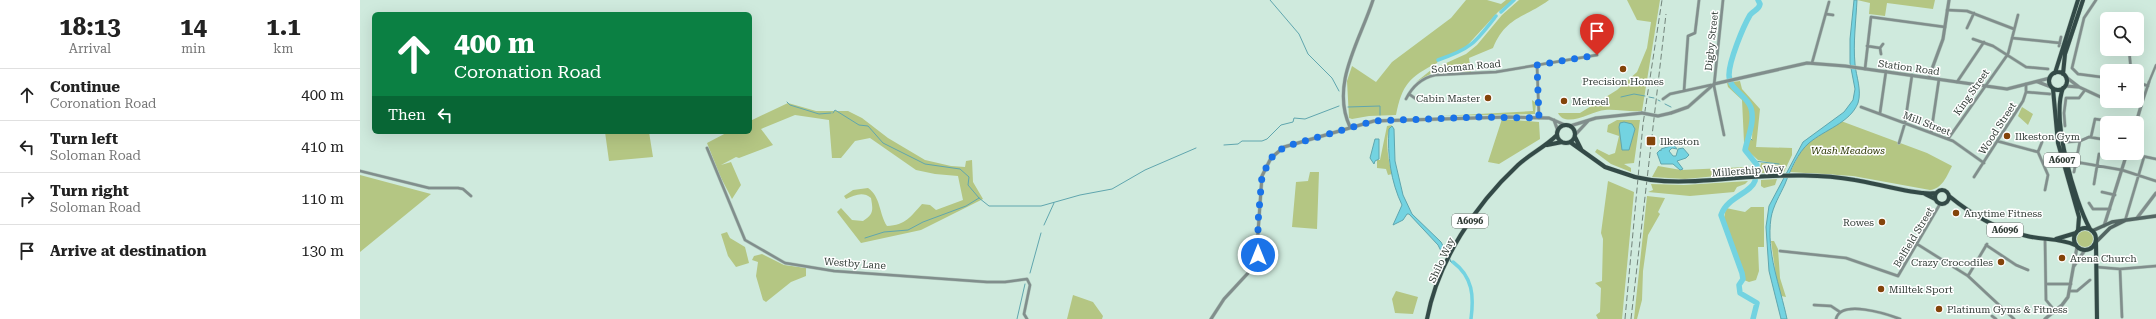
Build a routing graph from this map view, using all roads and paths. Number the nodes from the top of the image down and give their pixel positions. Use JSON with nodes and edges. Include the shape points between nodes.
{"nodes":[{"id":1,"x":1373,"y":0,"type":"edge"},
{"id":2,"x":1699,"y":0,"type":"edge"},
{"id":3,"x":1723,"y":0,"type":"edge"},
{"id":4,"x":2078,"y":0,"type":"edge"},
{"id":5,"x":2083,"y":0,"type":"edge"},
{"id":6,"x":2096,"y":0,"type":"edge"},
{"id":7,"x":1949,"y":1,"type":"edge"},
{"id":8,"x":1829,"y":2,"type":"dead end"},
{"id":9,"x":1947,"y":10,"type":"junction"},
{"id":10,"x":1974,"y":13,"type":"junction"},
{"id":11,"x":1826,"y":14,"type":"junction"},
{"id":12,"x":2018,"y":15,"type":"dead end"},
{"id":13,"x":1833,"y":16,"type":"dead end"},
{"id":14,"x":1945,"y":27,"type":"junction"},
{"id":15,"x":1967,"y":28,"type":"dead end"},
{"id":16,"x":2014,"y":30,"type":"junction"},
{"id":17,"x":2061,"y":37,"type":"dead end"},
{"id":18,"x":2012,"y":38,"type":"junction"},
{"id":19,"x":1973,"y":39,"type":"dead end"},
{"id":20,"x":1984,"y":42,"type":"junction"},
{"id":21,"x":1883,"y":44,"type":"dead end"},
{"id":22,"x":1866,"y":46,"type":"junction"},
{"id":23,"x":1880,"y":48,"type":"junction"},
{"id":24,"x":1881,"y":54,"type":"dead end"},
{"id":25,"x":2008,"y":54,"type":"junction"},
{"id":26,"x":1597,"y":55,"type":"dead end"},
{"id":27,"x":1812,"y":63,"type":"junction"},
{"id":28,"x":1537,"y":65,"type":"junction"},
{"id":29,"x":2156,"y":65,"type":"edge"},
{"id":30,"x":1865,"y":69,"type":"junction"},
{"id":31,"x":2048,"y":70,"type":"dead end"},
{"id":32,"x":1886,"y":72,"type":"junction"},
{"id":33,"x":2055,"y":73,"type":"junction"},
{"id":34,"x":1912,"y":75,"type":"junction"},
{"id":35,"x":2065,"y":76,"type":"junction"},
{"id":36,"x":1929,"y":77,"type":"junction"},
{"id":37,"x":2050,"y":78,"type":"junction"},
{"id":38,"x":2100,"y":78,"type":"edge"},
{"id":39,"x":1939,"y":79,"type":"junction"},
{"id":40,"x":1957,"y":82,"type":"junction"},
{"id":41,"x":2037,"y":82,"type":"junction"},
{"id":42,"x":2149,"y":82,"type":"joint"},
{"id":43,"x":2026,"y":84,"type":"junction"},
{"id":44,"x":1712,"y":85,"type":"junction"},
{"id":45,"x":2144,"y":85,"type":"edge"},
{"id":46,"x":1986,"y":86,"type":"junction"},
{"id":47,"x":2148,"y":86,"type":"junction"},
{"id":48,"x":2064,"y":87,"type":"junction"},
{"id":49,"x":2079,"y":87,"type":"junction"},
{"id":50,"x":2052,"y":88,"type":"junction"},
{"id":51,"x":2085,"y":90,"type":"junction"},
{"id":52,"x":1684,"y":91,"type":"junction"},
{"id":53,"x":2026,"y":92,"type":"junction"},
{"id":54,"x":1409,"y":94,"type":"junction"},
{"id":55,"x":2050,"y":94,"type":"dead end"},
{"id":56,"x":2144,"y":97,"type":"edge"},
{"id":57,"x":2100,"y":98,"type":"edge"},
{"id":58,"x":1406,"y":99,"type":"dead end"},
{"id":59,"x":1416,"y":99,"type":"dead end"},
{"id":60,"x":1663,"y":100,"type":"dead end"},
{"id":61,"x":1861,"y":107,"type":"dead end"},
{"id":62,"x":1880,"y":113,"type":"junction"},
{"id":63,"x":1539,"y":118,"type":"junction"},
{"id":64,"x":1554,"y":120,"type":"junction"},
{"id":65,"x":1589,"y":120,"type":"junction"},
{"id":66,"x":2100,"y":120,"type":"edge"},
{"id":67,"x":1905,"y":123,"type":"junction"},
{"id":68,"x":1565,"y":125,"type":"junction"},
{"id":69,"x":1570,"y":126,"type":"junction"},
{"id":70,"x":2066,"y":126,"type":"dead end"},
{"id":71,"x":1350,"y":127,"type":"junction"},
{"id":72,"x":1558,"y":133,"type":"junction"},
{"id":73,"x":1931,"y":133,"type":"junction"},
{"id":74,"x":1724,"y":134,"type":"dead end"},
{"id":75,"x":1575,"y":136,"type":"junction"},
{"id":76,"x":2090,"y":137,"type":"junction"},
{"id":77,"x":1948,"y":139,"type":"junction"},
{"id":78,"x":2100,"y":139,"type":"edge"},
{"id":79,"x":1997,"y":141,"type":"junction"},
{"id":80,"x":1563,"y":142,"type":"junction"},
{"id":81,"x":1570,"y":142,"type":"junction"},
{"id":82,"x":2042,"y":142,"type":"dead end"},
{"id":83,"x":2068,"y":142,"type":"dead end"},
{"id":84,"x":2080,"y":142,"type":"junction"},
{"id":85,"x":1898,"y":143,"type":"dead end"},
{"id":86,"x":1546,"y":145,"type":"junction"},
{"id":87,"x":707,"y":148,"type":"dead end"},
{"id":88,"x":1581,"y":149,"type":"junction"},
{"id":89,"x":2038,"y":152,"type":"junction"},
{"id":90,"x":2153,"y":153,"type":"dead end"},
{"id":91,"x":2099,"y":154,"type":"dead end"},
{"id":92,"x":2144,"y":157,"type":"edge"},
{"id":93,"x":2152,"y":158,"type":"junction"},
{"id":94,"x":2156,"y":159,"type":"edge"},
{"id":95,"x":2126,"y":160,"type":"edge"},
{"id":96,"x":2143,"y":160,"type":"edge"},
{"id":97,"x":2076,"y":162,"type":"junction"},
{"id":98,"x":1984,"y":163,"type":"junction"},
{"id":99,"x":2097,"y":166,"type":"junction"},
{"id":100,"x":2122,"y":170,"type":"junction"},
{"id":101,"x":360,"y":171,"type":"edge"},
{"id":102,"x":2074,"y":172,"type":"dead end"},
{"id":103,"x":2138,"y":175,"type":"junction"},
{"id":104,"x":1974,"y":178,"type":"dead end"},
{"id":105,"x":2156,"y":181,"type":"edge"},
{"id":106,"x":2094,"y":184,"type":"dead end"},
{"id":107,"x":2045,"y":190,"type":"dead end"},
{"id":108,"x":2102,"y":192,"type":"dead end"},
{"id":109,"x":1923,"y":193,"type":"junction"},
{"id":110,"x":1936,"y":193,"type":"junction"},
{"id":111,"x":2156,"y":193,"type":"edge"},
{"id":112,"x":2115,"y":195,"type":"junction"},
{"id":113,"x":471,"y":196,"type":"dead end"},
{"id":114,"x":1949,"y":196,"type":"junction"},
{"id":115,"x":1935,"y":199,"type":"junction"},
{"id":116,"x":1947,"y":202,"type":"junction"},
{"id":117,"x":1940,"y":204,"type":"junction"},
{"id":118,"x":2089,"y":204,"type":"dead end"},
{"id":119,"x":1959,"y":205,"type":"junction"},
{"id":120,"x":2110,"y":209,"type":"junction"},
{"id":121,"x":2156,"y":216,"type":"edge"},
{"id":122,"x":2137,"y":218,"type":"junction"},
{"id":123,"x":2124,"y":221,"type":"junction"},
{"id":124,"x":2104,"y":226,"type":"junction"},
{"id":125,"x":2091,"y":230,"type":"junction"},
{"id":126,"x":2077,"y":231,"type":"junction"},
{"id":127,"x":2045,"y":239,"type":"junction"},
{"id":128,"x":2056,"y":239,"type":"junction"},
{"id":129,"x":2096,"y":242,"type":"junction"},
{"id":130,"x":1916,"y":244,"type":"junction"},
{"id":131,"x":2076,"y":246,"type":"junction"},
{"id":132,"x":2087,"y":250,"type":"junction"},
{"id":133,"x":1780,"y":251,"type":"dead end"},
{"id":134,"x":2096,"y":258,"type":"junction"},
{"id":135,"x":2074,"y":266,"type":"junction"},
{"id":136,"x":2156,"y":266,"type":"edge"},
{"id":137,"x":2096,"y":267,"type":"junction"},
{"id":138,"x":2120,"y":269,"type":"junction"},
{"id":139,"x":2028,"y":270,"type":"dead end"},
{"id":140,"x":1968,"y":276,"type":"junction"},
{"id":141,"x":2090,"y":280,"type":"dead end"},
{"id":142,"x":2046,"y":284,"type":"junction"},
{"id":143,"x":2072,"y":284,"type":"junction"},
{"id":144,"x":2070,"y":291,"type":"junction"},
{"id":145,"x":1814,"y":305,"type":"dead end"},
{"id":146,"x":2055,"y":311,"type":"junction"},
{"id":147,"x":1840,"y":312,"type":"junction"},
{"id":148,"x":1992,"y":316,"type":"dead end"},
{"id":149,"x":2122,"y":317,"type":"dead end"},
{"id":150,"x":1027,"y":319,"type":"edge"},
{"id":151,"x":1211,"y":319,"type":"edge"},
{"id":152,"x":1427,"y":319,"type":"edge"},
{"id":153,"x":1836,"y":319,"type":"edge"},
{"id":154,"x":1900,"y":319,"type":"edge"},
{"id":155,"x":1996,"y":319,"type":"edge"},
{"id":156,"x":2014,"y":319,"type":"edge"},
{"id":157,"x":2045,"y":319,"type":"edge"},
{"id":158,"x":2097,"y":319,"type":"edge"}],
"edges":[{"from":1,"to":71,"type":"street","via":[[1355,44],[1344,86],[1344,110]]},
{"from":2,"to":52,"type":"street","via":[[1695,33],[1689,35]]},
{"from":3,"to":44,"type":"street","name":"Digby Street"},
{"from":4,"to":33,"type":"main road"},
{"from":5,"to":35,"type":"main road","via":[[2066,54]]},
{"from":6,"to":38,"type":"street","via":[[2084,18],[2072,66],[2078,74]]},
{"from":7,"to":9,"type":"street"},
{"from":8,"to":11,"type":"street"},
{"from":9,"to":10,"type":"street"},
{"from":9,"to":14,"type":"street"},
{"from":10,"to":15,"type":"street"},
{"from":10,"to":16,"type":"street"},
{"from":11,"to":13,"type":"street"},
{"from":11,"to":27,"type":"street"},
{"from":12,"to":16,"type":"street"},
{"from":14,"to":22,"type":"street","via":[[1870,18]]},
{"from":14,"to":36,"type":"street"},
{"from":16,"to":18,"type":"street"},
{"from":17,"to":18,"type":"street","via":[[2060,44]]},
{"from":18,"to":25,"type":"street"},
{"from":19,"to":20,"type":"street"},
{"from":20,"to":25,"type":"street"},
{"from":20,"to":40,"type":"street"},
{"from":21,"to":23,"type":"street"},
{"from":22,"to":23,"type":"street"},
{"from":22,"to":30,"type":"street"},
{"from":23,"to":24,"type":"street"},
{"from":25,"to":31,"type":"street","via":[[2026,67],[2037,71]]},
{"from":25,"to":46,"type":"street","name":"King Street"},
{"from":26,"to":28,"type":"street","name":"Soloman Road"},
{"from":27,"to":30,"type":"street","name":"Station Road"},
{"from":27,"to":44,"type":"street","name":"Station Road"},
{"from":28,"to":54,"type":"street","name":"Soloman Road","via":[[1474,74],[1435,74],[1422,80]]},
{"from":28,"to":63,"type":"street"},
{"from":29,"to":42,"type":"street"},
{"from":30,"to":32,"type":"street","name":"Station Road"},
{"from":32,"to":34,"type":"street","name":"Station Road"},
{"from":32,"to":62,"type":"street"},
{"from":33,"to":35,"type":"main road"},
{"from":33,"to":37,"type":"main road"},
{"from":34,"to":36,"type":"street","name":"Station Road"},
{"from":34,"to":67,"type":"street"},
{"from":35,"to":48,"type":"main road"},
{"from":35,"to":49,"type":"street"},
{"from":36,"to":39,"type":"street","name":"Station Road"},
{"from":37,"to":41,"type":"street","name":"Station Road"},
{"from":37,"to":50,"type":"main road"},
{"from":39,"to":40,"type":"street","name":"Station Road"},
{"from":39,"to":73,"type":"street"},
{"from":40,"to":46,"type":"street","name":"Station Road"},
{"from":41,"to":43,"type":"street","name":"Station Road"},
{"from":41,"to":50,"type":"street","name":"Station Road"},
{"from":42,"to":47,"type":"street"},
{"from":43,"to":46,"type":"street","name":"Station Road","via":[[2007,88]]},
{"from":43,"to":53,"type":"street","name":"Wood Street"},
{"from":44,"to":52,"type":"street"},
{"from":44,"to":65,"type":"street","bridge":true,"via":[[1688,107],[1671,113],[1658,116],[1642,113]]},
{"from":44,"to":74,"type":"street","name":"Digby Street"},
{"from":45,"to":47,"type":"street"},
{"from":46,"to":77,"type":"street","name":"King Street"},
{"from":47,"to":56,"type":"street"},
{"from":48,"to":49,"type":"street"},
{"from":48,"to":50,"type":"main road","via":[[2058,90]]},
{"from":48,"to":125,"type":"main road","number":"A6007","via":[[2060,100],[2063,142],[2076,192]]},
{"from":49,"to":51,"type":"street"},
{"from":50,"to":126,"type":"main road","number":"A6007","via":[[2058,143],[2079,217]]},
{"from":51,"to":57,"type":"street"},
{"from":51,"to":70,"type":"street","via":[[2080,98],[2067,97],[2064,106]]},
{"from":52,"to":60,"type":"street","via":[[1670,94]]},
{"from":53,"to":55,"type":"street"},
{"from":53,"to":79,"type":"street","name":"Wood Street"},
{"from":54,"to":58,"type":"street","name":"Soloman Road"},
{"from":54,"to":59,"type":"street"},
{"from":61,"to":62,"type":"street","name":"Mill Street"},
{"from":62,"to":67,"type":"street","name":"Mill Street"},
{"from":63,"to":64,"type":"street"},
{"from":63,"to":71,"type":"street","via":[[1407,119],[1374,121]]},
{"from":64,"to":68,"type":"street"},
{"from":64,"to":72,"type":"street"},
{"from":65,"to":69,"type":"street"},
{"from":65,"to":75,"type":"street"},
{"from":66,"to":76,"type":"street","via":[[2094,119]]},
{"from":67,"to":73,"type":"street","name":"Mill Street"},
{"from":67,"to":85,"type":"street"},
{"from":68,"to":69,"type":"main road"},
{"from":68,"to":72,"type":"main road"},
{"from":69,"to":75,"type":"main road","via":[[1574,129]]},
{"from":71,"to":151,"type":"street","via":[[1284,147],[1271,158],[1264,169],[1261,186],[1256,261]]},
{"from":72,"to":80,"type":"main road"},
{"from":72,"to":86,"type":"main road","name":"Shilo Way","number":"A6096"},
{"from":73,"to":77,"type":"street","name":"Mill Street"},
{"from":75,"to":81,"type":"main road"},
{"from":75,"to":88,"type":"main road","name":"Millership Way","number":"A6096"},
{"from":76,"to":78,"type":"street"},
{"from":76,"to":84,"type":"street"},
{"from":77,"to":98,"type":"street","name":"Mill Street"},
{"from":79,"to":89,"type":"street"},
{"from":79,"to":98,"type":"street","name":"Wood Street"},
{"from":80,"to":81,"type":"main road"},
{"from":80,"to":86,"type":"main road","name":"Shilo Way","number":"A6096"},
{"from":81,"to":88,"type":"main road","name":"Millership Way","number":"A6096"},
{"from":82,"to":89,"type":"street"},
{"from":83,"to":84,"type":"street"},
{"from":84,"to":97,"type":"street"},
{"from":86,"to":152,"type":"main road","name":"Shilo Way","number":"A6096","via":[[1533,152],[1515,168],[1471,220],[1443,270]]},
{"from":87,"to":150,"type":"street","name":"Westby Lane","via":[[745,240],[785,263],[834,270],[987,282],[1026,279],[1030,286],[1024,314]]},
{"from":88,"to":109,"type":"main road","name":"Millership Way","number":"A6096","bridge":true,"via":[[1605,167],[1650,180],[1696,182],[1795,175],[1852,180]]},
{"from":89,"to":107,"type":"street","via":[[2048,175]]},
{"from":90,"to":93,"type":"street"},
{"from":91,"to":99,"type":"street"},
{"from":92,"to":93,"type":"street"},
{"from":93,"to":94,"type":"street"},
{"from":95,"to":100,"type":"street"},
{"from":96,"to":103,"type":"street"},
{"from":97,"to":99,"type":"street"},
{"from":97,"to":102,"type":"street"},
{"from":98,"to":104,"type":"street","name":"Wood Street"},
{"from":99,"to":100,"type":"street"},
{"from":99,"to":106,"type":"street"},
{"from":100,"to":103,"type":"street"},
{"from":100,"to":112,"type":"street"},
{"from":101,"to":113,"type":"street","via":[[429,188],[458,188]]},
{"from":103,"to":105,"type":"street"},
{"from":103,"to":123,"type":"street"},
{"from":108,"to":112,"type":"street"},
{"from":109,"to":110,"type":"main road","name":"Millership Way","number":"A6096"},
{"from":109,"to":115,"type":"main road","name":"Millership Way","number":"A6096"},
{"from":110,"to":114,"type":"main road","number":"A6096","via":[[1943,190]]},
{"from":110,"to":115,"type":"main road"},
{"from":111,"to":122,"type":"street"},
{"from":112,"to":120,"type":"street"},
{"from":114,"to":116,"type":"main road"},
{"from":114,"to":119,"type":"main road","number":"A6096"},
{"from":115,"to":117,"type":"main road","number":"A6096"},
{"from":116,"to":117,"type":"main road","number":"A6096"},
{"from":116,"to":119,"type":"main road","number":"A6096"},
{"from":117,"to":130,"type":"street","name":"Belfield Street"},
{"from":118,"to":120,"type":"street","via":[[2092,209]]},
{"from":119,"to":127,"type":"main road","number":"A6096","via":[[1997,226],[2024,236]]},
{"from":120,"to":124,"type":"street"},
{"from":121,"to":122,"type":"main road"},
{"from":122,"to":123,"type":"main road"},
{"from":123,"to":124,"type":"main road"},
{"from":123,"to":129,"type":"main road","via":[[2110,228]]},
{"from":124,"to":125,"type":"main road"},
{"from":125,"to":126,"type":"main road","via":[[2083,228]]},
{"from":125,"to":129,"type":"main road","number":"A6007"},
{"from":126,"to":128,"type":"main road","number":"A6096"},
{"from":126,"to":131,"type":"main road","number":"A6007"},
{"from":127,"to":128,"type":"main road","number":"A6096"},
{"from":127,"to":142,"type":"street"},
{"from":128,"to":131,"type":"main road","number":"A6096"},
{"from":129,"to":132,"type":"main road"},
{"from":129,"to":134,"type":"main road","number":"A6007"},
{"from":130,"to":133,"type":"street","name":"Belfield Street","via":[[1900,274],[1896,276],[1852,259]]},
{"from":130,"to":140,"type":"street"},
{"from":131,"to":132,"type":"main road"},
{"from":131,"to":135,"type":"street"},
{"from":132,"to":134,"type":"main road"},
{"from":132,"to":135,"type":"street"},
{"from":134,"to":137,"type":"main road","number":"A6007"},
{"from":135,"to":143,"type":"street"},
{"from":136,"to":138,"type":"street"},
{"from":137,"to":138,"type":"street"},
{"from":137,"to":158,"type":"main road","number":"A6007"},
{"from":138,"to":149,"type":"street"},
{"from":139,"to":140,"type":"street","via":[[2016,265],[1987,244]]},
{"from":140,"to":156,"type":"street"},
{"from":141,"to":144,"type":"street","via":[[2078,291]]},
{"from":142,"to":143,"type":"street"},
{"from":142,"to":146,"type":"street","via":[[2047,301]]},
{"from":143,"to":144,"type":"street"},
{"from":144,"to":146,"type":"street","via":[[2064,304]]},
{"from":145,"to":147,"type":"street","via":[[1830,306]]},
{"from":146,"to":157,"type":"street"},
{"from":147,"to":153,"type":"street"},
{"from":147,"to":154,"type":"street","via":[[1852,309]]},
{"from":148,"to":155,"type":"street"}]}
